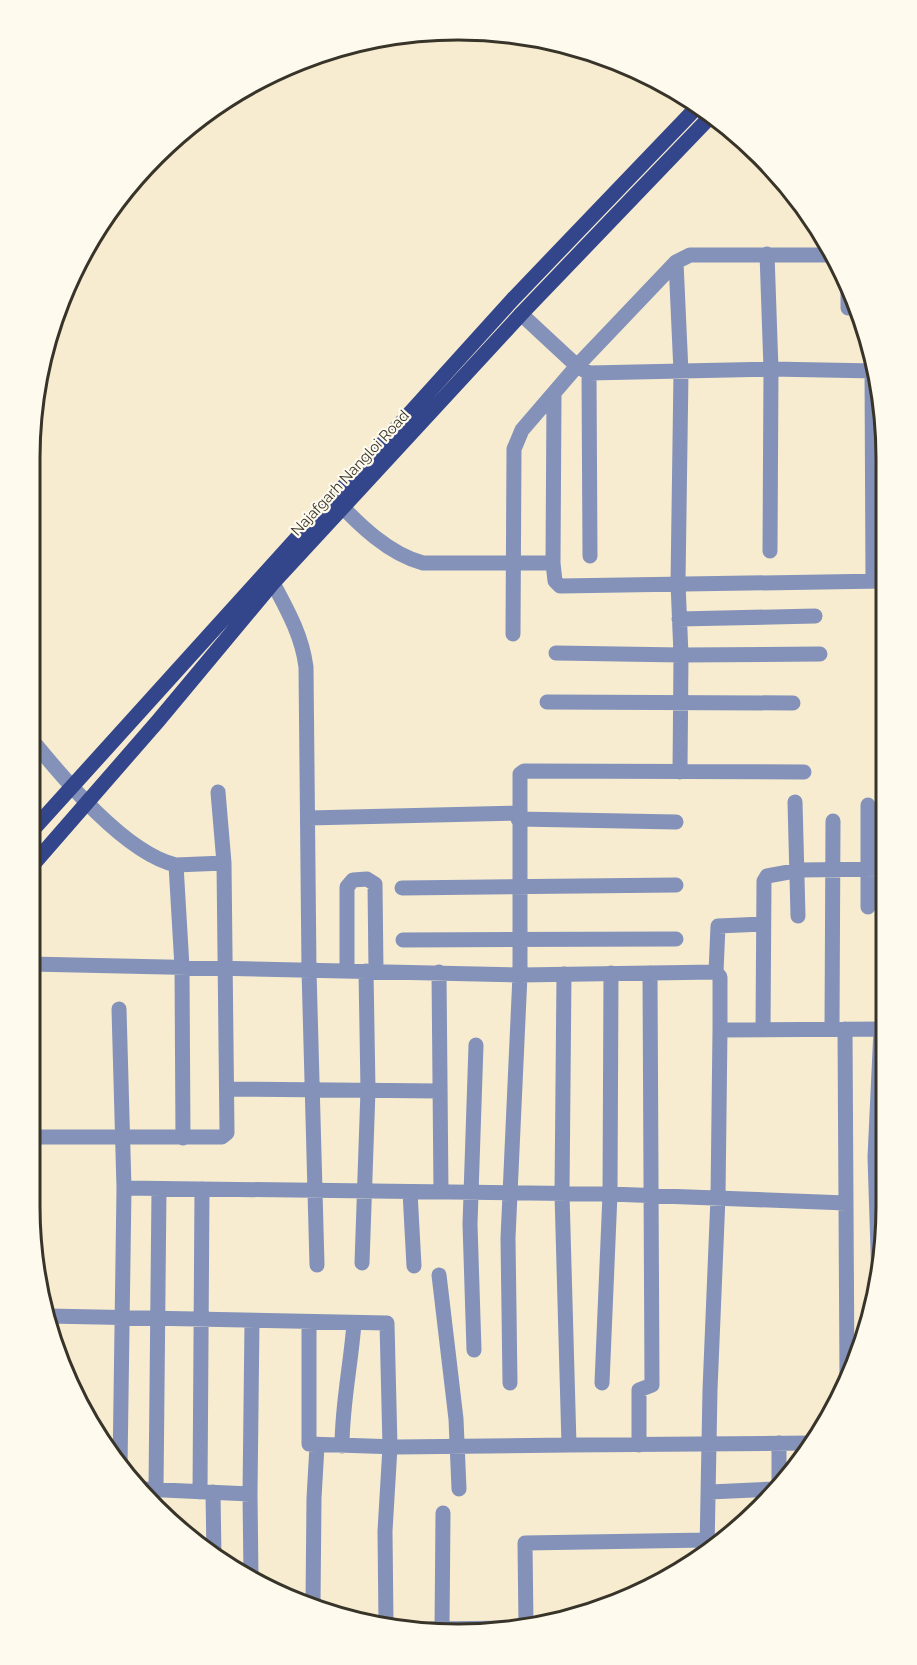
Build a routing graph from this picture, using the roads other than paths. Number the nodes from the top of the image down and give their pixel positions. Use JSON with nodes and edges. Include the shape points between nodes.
{"nodes":[{"id":1,"x":692,"y":112,"type":"edge"},
{"id":2,"x":706,"y":122,"type":"edge"},
{"id":3,"x":767,"y":254,"type":"junction"},
{"id":4,"x":823,"y":255,"type":"edge"},
{"id":5,"x":676,"y":262,"type":"junction"},
{"id":6,"x":521,"y":314,"type":"junction"},
{"id":7,"x":583,"y":369,"type":"junction"},
{"id":8,"x":771,"y":369,"type":"junction"},
{"id":9,"x":867,"y":371,"type":"edge"},
{"id":10,"x":681,"y":372,"type":"junction"},
{"id":11,"x":554,"y":395,"type":"junction"},
{"id":12,"x":338,"y":502,"type":"junction"},
{"id":13,"x":770,"y":552,"type":"dead end"},
{"id":14,"x":590,"y":556,"type":"dead end"},
{"id":15,"x":514,"y":563,"type":"junction"},
{"id":16,"x":553,"y":563,"type":"junction"},
{"id":17,"x":876,"y":581,"type":"edge"},
{"id":18,"x":273,"y":583,"type":"junction"},
{"id":19,"x":678,"y":583,"type":"junction"},
{"id":20,"x":815,"y":616,"type":"dead end"},
{"id":21,"x":679,"y":619,"type":"junction"},
{"id":22,"x":513,"y":634,"type":"dead end"},
{"id":23,"x":556,"y":652,"type":"dead end"},
{"id":24,"x":820,"y":654,"type":"dead end"},
{"id":25,"x":681,"y":655,"type":"junction"},
{"id":26,"x":681,"y":701,"type":"junction"},
{"id":27,"x":547,"y":702,"type":"dead end"},
{"id":28,"x":793,"y":703,"type":"dead end"},
{"id":29,"x":40,"y":750,"type":"edge"},
{"id":30,"x":680,"y":772,"type":"junction"},
{"id":31,"x":804,"y":772,"type":"dead end"},
{"id":32,"x":71,"y":787,"type":"junction"},
{"id":33,"x":218,"y":792,"type":"dead end"},
{"id":34,"x":795,"y":802,"type":"dead end"},
{"id":35,"x":87,"y":804,"type":"junction"},
{"id":36,"x":868,"y":805,"type":"dead end"},
{"id":37,"x":518,"y":816,"type":"junction"},
{"id":38,"x":308,"y":818,"type":"junction"},
{"id":39,"x":833,"y":821,"type":"dead end"},
{"id":40,"x":40,"y":822,"type":"edge"},
{"id":41,"x":676,"y":822,"type":"dead end"},
{"id":42,"x":40,"y":857,"type":"edge"},
{"id":43,"x":224,"y":863,"type":"junction"},
{"id":44,"x":176,"y":865,"type":"junction"},
{"id":45,"x":832,"y":870,"type":"junction"},
{"id":46,"x":869,"y":870,"type":"junction"},
{"id":47,"x":876,"y":870,"type":"edge"},
{"id":48,"x":797,"y":871,"type":"junction"},
{"id":49,"x":676,"y":885,"type":"dead end"},
{"id":50,"x":402,"y":888,"type":"dead end"},
{"id":51,"x":519,"y":888,"type":"junction"},
{"id":52,"x":868,"y":907,"type":"dead end"},
{"id":53,"x":798,"y":916,"type":"dead end"},
{"id":54,"x":763,"y":924,"type":"junction"},
{"id":55,"x":519,"y":939,"type":"junction"},
{"id":56,"x":676,"y":939,"type":"dead end"},
{"id":57,"x":403,"y":940,"type":"dead end"},
{"id":58,"x":40,"y":963,"type":"edge"},
{"id":59,"x":182,"y":967,"type":"junction"},
{"id":60,"x":225,"y":967,"type":"junction"},
{"id":61,"x":309,"y":969,"type":"junction"},
{"id":62,"x":347,"y":970,"type":"junction"},
{"id":63,"x":371,"y":971,"type":"junction"},
{"id":64,"x":440,"y":972,"type":"junction"},
{"id":65,"x":716,"y":972,"type":"junction"},
{"id":66,"x":611,"y":973,"type":"junction"},
{"id":67,"x":650,"y":973,"type":"junction"},
{"id":68,"x":564,"y":974,"type":"junction"},
{"id":69,"x":520,"y":975,"type":"junction"},
{"id":70,"x":119,"y":1009,"type":"dead end"},
{"id":71,"x":839,"y":1029,"type":"junction"},
{"id":72,"x":876,"y":1029,"type":"edge"},
{"id":73,"x":720,"y":1030,"type":"junction"},
{"id":74,"x":763,"y":1030,"type":"junction"},
{"id":75,"x":476,"y":1045,"type":"dead end"},
{"id":76,"x":227,"y":1089,"type":"junction"},
{"id":77,"x":312,"y":1089,"type":"junction"},
{"id":78,"x":368,"y":1090,"type":"junction"},
{"id":79,"x":440,"y":1091,"type":"junction"},
{"id":80,"x":40,"y":1137,"type":"edge"},
{"id":81,"x":124,"y":1138,"type":"junction"},
{"id":82,"x":183,"y":1138,"type":"junction"},
{"id":83,"x":876,"y":1141,"type":"edge"},
{"id":84,"x":124,"y":1188,"type":"junction"},
{"id":85,"x":876,"y":1188,"type":"edge"},
{"id":86,"x":159,"y":1189,"type":"junction"},
{"id":87,"x":202,"y":1189,"type":"junction"},
{"id":88,"x":314,"y":1191,"type":"junction"},
{"id":89,"x":364,"y":1191,"type":"junction"},
{"id":90,"x":410,"y":1192,"type":"junction"},
{"id":91,"x":441,"y":1192,"type":"junction"},
{"id":92,"x":473,"y":1193,"type":"junction"},
{"id":93,"x":511,"y":1193,"type":"junction"},
{"id":94,"x":562,"y":1194,"type":"junction"},
{"id":95,"x":610,"y":1194,"type":"junction"},
{"id":96,"x":652,"y":1195,"type":"junction"},
{"id":97,"x":718,"y":1197,"type":"junction"},
{"id":98,"x":846,"y":1203,"type":"junction"},
{"id":99,"x":362,"y":1263,"type":"dead end"},
{"id":100,"x":317,"y":1265,"type":"dead end"},
{"id":101,"x":414,"y":1266,"type":"dead end"},
{"id":102,"x":439,"y":1275,"type":"dead end"},
{"id":103,"x":55,"y":1316,"type":"edge"},
{"id":104,"x":124,"y":1318,"type":"junction"},
{"id":105,"x":159,"y":1318,"type":"junction"},
{"id":106,"x":201,"y":1320,"type":"junction"},
{"id":107,"x":252,"y":1321,"type":"junction"},
{"id":108,"x":309,"y":1322,"type":"junction"},
{"id":109,"x":354,"y":1323,"type":"junction"},
{"id":110,"x":474,"y":1350,"type":"dead end"},
{"id":111,"x":847,"y":1361,"type":"edge"},
{"id":112,"x":510,"y":1383,"type":"dead end"},
{"id":113,"x":602,"y":1383,"type":"dead end"},
{"id":114,"x":779,"y":1443,"type":"junction"},
{"id":115,"x":803,"y":1443,"type":"edge"},
{"id":116,"x":639,"y":1444,"type":"junction"},
{"id":117,"x":569,"y":1445,"type":"junction"},
{"id":118,"x":710,"y":1445,"type":"junction"},
{"id":119,"x":317,"y":1446,"type":"junction"},
{"id":120,"x":342,"y":1446,"type":"junction"},
{"id":121,"x":457,"y":1446,"type":"junction"},
{"id":122,"x":390,"y":1447,"type":"junction"},
{"id":123,"x":120,"y":1452,"type":"edge"},
{"id":124,"x":779,"y":1475,"type":"edge"},
{"id":125,"x":149,"y":1487,"type":"edge"},
{"id":126,"x":151,"y":1489,"type":"edge"},
{"id":127,"x":459,"y":1489,"type":"dead end"},
{"id":128,"x":766,"y":1489,"type":"edge"},
{"id":129,"x":207,"y":1492,"type":"junction"},
{"id":130,"x":710,"y":1492,"type":"junction"},
{"id":131,"x":250,"y":1494,"type":"junction"},
{"id":132,"x":443,"y":1512,"type":"dead end"},
{"id":133,"x":707,"y":1542,"type":"edge"},
{"id":134,"x":213,"y":1544,"type":"edge"},
{"id":135,"x":703,"y":1545,"type":"edge"},
{"id":136,"x":251,"y":1569,"type":"edge"},
{"id":137,"x":313,"y":1598,"type":"edge"},
{"id":138,"x":386,"y":1618,"type":"edge"},
{"id":139,"x":526,"y":1619,"type":"edge"},
{"id":140,"x":438,"y":1624,"type":"edge"}],
"edges":[{"from":1,"to":12,"type":"main road","name":"Najafgarh Nangloi Road","via":[[513,299]]},
{"from":2,"to":6,"type":"main road","name":"Najafgarh Nangloi Road"},
{"from":3,"to":4,"type":"street"},
{"from":3,"to":5,"type":"street","via":[[690,255]]},
{"from":3,"to":8,"type":"street"},
{"from":5,"to":7,"type":"street"},
{"from":5,"to":10,"type":"street"},
{"from":6,"to":7,"type":"street"},
{"from":6,"to":12,"type":"main road","name":"Najafgarh Nangloi Road"},
{"from":7,"to":10,"type":"street"},
{"from":7,"to":11,"type":"street"},
{"from":7,"to":14,"type":"street"},
{"from":8,"to":9,"type":"street"},
{"from":8,"to":10,"type":"street"},
{"from":8,"to":13,"type":"street"},
{"from":10,"to":19,"type":"street"},
{"from":11,"to":15,"type":"street","via":[[522,430],[514,449]]},
{"from":11,"to":16,"type":"street"},
{"from":12,"to":15,"type":"street","via":[[380,540],[411,560]]},
{"from":12,"to":18,"type":"main road","name":"Najafgarh Nangloi Road"},
{"from":12,"to":32,"type":"main road","name":"Najafgarh Nangloi Road"},
{"from":15,"to":16,"type":"street"},
{"from":15,"to":22,"type":"street"},
{"from":16,"to":19,"type":"street","via":[[555,581],[560,586]]},
{"from":17,"to":19,"type":"street"},
{"from":18,"to":35,"type":"main road","name":"Najafgarh Nangloi Road"},
{"from":18,"to":38,"type":"street","via":[[296,625],[306,667]]},
{"from":19,"to":21,"type":"street"},
{"from":20,"to":21,"type":"street"},
{"from":21,"to":25,"type":"street"},
{"from":23,"to":25,"type":"street"},
{"from":24,"to":25,"type":"street"},
{"from":25,"to":26,"type":"street"},
{"from":26,"to":27,"type":"street"},
{"from":26,"to":28,"type":"street"},
{"from":26,"to":30,"type":"street"},
{"from":29,"to":32,"type":"street"},
{"from":30,"to":31,"type":"street"},
{"from":30,"to":37,"type":"street","via":[[524,771],[518,777]]},
{"from":32,"to":35,"type":"street"},
{"from":32,"to":40,"type":"main road","name":"Najafgarh Nangloi Road"},
{"from":33,"to":43,"type":"street"},
{"from":34,"to":48,"type":"street"},
{"from":35,"to":42,"type":"main road","name":"Najafgarh Nangloi Road"},
{"from":35,"to":44,"type":"street","via":[[151,856]]},
{"from":36,"to":46,"type":"street"},
{"from":37,"to":38,"type":"street"},
{"from":37,"to":41,"type":"street"},
{"from":37,"to":51,"type":"street"},
{"from":38,"to":61,"type":"street"},
{"from":39,"to":45,"type":"street"},
{"from":43,"to":44,"type":"street"},
{"from":43,"to":60,"type":"street"},
{"from":44,"to":59,"type":"street"},
{"from":45,"to":46,"type":"street"},
{"from":45,"to":48,"type":"street"},
{"from":45,"to":71,"type":"street"},
{"from":46,"to":47,"type":"street"},
{"from":46,"to":52,"type":"street"},
{"from":48,"to":53,"type":"street"},
{"from":48,"to":54,"type":"street","via":[[767,876]]},
{"from":49,"to":51,"type":"street"},
{"from":50,"to":51,"type":"street"},
{"from":51,"to":55,"type":"street"},
{"from":54,"to":65,"type":"street","via":[[718,926]]},
{"from":54,"to":74,"type":"street"},
{"from":55,"to":56,"type":"street"},
{"from":55,"to":57,"type":"street"},
{"from":55,"to":69,"type":"street"},
{"from":58,"to":59,"type":"street"},
{"from":59,"to":60,"type":"street"},
{"from":59,"to":82,"type":"street"},
{"from":60,"to":61,"type":"street"},
{"from":60,"to":76,"type":"street"},
{"from":61,"to":62,"type":"street"},
{"from":61,"to":77,"type":"street"},
{"from":62,"to":63,"type":"street"},
{"from":62,"to":63,"type":"street","via":[[347,887],[352,880],[367,879],[375,884]]},
{"from":63,"to":64,"type":"street"},
{"from":63,"to":78,"type":"street"},
{"from":64,"to":69,"type":"street"},
{"from":64,"to":79,"type":"street"},
{"from":65,"to":67,"type":"street"},
{"from":65,"to":73,"type":"street","via":[[720,977]]},
{"from":66,"to":67,"type":"street"},
{"from":66,"to":68,"type":"street"},
{"from":66,"to":95,"type":"street"},
{"from":67,"to":96,"type":"street"},
{"from":68,"to":69,"type":"street"},
{"from":68,"to":94,"type":"street"},
{"from":69,"to":93,"type":"street"},
{"from":70,"to":81,"type":"street"},
{"from":71,"to":72,"type":"street"},
{"from":71,"to":74,"type":"street"},
{"from":71,"to":98,"type":"street"},
{"from":73,"to":74,"type":"street"},
{"from":73,"to":97,"type":"street"},
{"from":75,"to":92,"type":"street"},
{"from":76,"to":77,"type":"street"},
{"from":76,"to":82,"type":"street","via":[[227,1133],[222,1137]]},
{"from":77,"to":78,"type":"street"},
{"from":77,"to":88,"type":"street"},
{"from":78,"to":79,"type":"street"},
{"from":78,"to":89,"type":"street"},
{"from":79,"to":91,"type":"street"},
{"from":80,"to":81,"type":"street"},
{"from":81,"to":82,"type":"street"},
{"from":81,"to":84,"type":"street"},
{"from":83,"to":85,"type":"street"},
{"from":84,"to":86,"type":"street"},
{"from":84,"to":104,"type":"street"},
{"from":86,"to":87,"type":"street"},
{"from":86,"to":105,"type":"street"},
{"from":87,"to":88,"type":"street"},
{"from":87,"to":106,"type":"street"},
{"from":88,"to":89,"type":"street"},
{"from":88,"to":100,"type":"street"},
{"from":89,"to":90,"type":"street"},
{"from":89,"to":99,"type":"street"},
{"from":90,"to":91,"type":"street"},
{"from":90,"to":101,"type":"street"},
{"from":91,"to":92,"type":"street"},
{"from":92,"to":93,"type":"street"},
{"from":92,"to":110,"type":"street","via":[[470,1224]]},
{"from":93,"to":94,"type":"street"},
{"from":93,"to":112,"type":"street"},
{"from":94,"to":95,"type":"street"},
{"from":94,"to":117,"type":"street"},
{"from":95,"to":96,"type":"street"},
{"from":95,"to":113,"type":"street"},
{"from":96,"to":97,"type":"street"},
{"from":96,"to":116,"type":"street","via":[[652,1385],[639,1390]]},
{"from":97,"to":98,"type":"street"},
{"from":97,"to":118,"type":"street"},
{"from":98,"to":111,"type":"street"},
{"from":102,"to":121,"type":"street"},
{"from":103,"to":104,"type":"street"},
{"from":104,"to":105,"type":"street"},
{"from":104,"to":123,"type":"street"},
{"from":105,"to":106,"type":"street"},
{"from":105,"to":125,"type":"street"},
{"from":106,"to":107,"type":"street"},
{"from":106,"to":129,"type":"street"},
{"from":107,"to":108,"type":"street"},
{"from":107,"to":131,"type":"street"},
{"from":108,"to":109,"type":"street"},
{"from":108,"to":119,"type":"street","via":[[308,1442]]},
{"from":109,"to":120,"type":"street"},
{"from":109,"to":122,"type":"street","via":[[389,1325]]},
{"from":114,"to":115,"type":"street"},
{"from":114,"to":118,"type":"street"},
{"from":114,"to":124,"type":"street"},
{"from":116,"to":117,"type":"street"},
{"from":116,"to":118,"type":"street"},
{"from":117,"to":121,"type":"street"},
{"from":118,"to":130,"type":"street"},
{"from":119,"to":120,"type":"street"},
{"from":119,"to":137,"type":"street"},
{"from":120,"to":122,"type":"street"},
{"from":121,"to":122,"type":"street"},
{"from":121,"to":127,"type":"street"},
{"from":122,"to":138,"type":"street"},
{"from":126,"to":129,"type":"street"},
{"from":128,"to":130,"type":"street"},
{"from":129,"to":131,"type":"street"},
{"from":129,"to":134,"type":"street"},
{"from":130,"to":133,"type":"street"},
{"from":131,"to":136,"type":"street"},
{"from":132,"to":140,"type":"street"},
{"from":135,"to":139,"type":"street","via":[[525,1543]]}]}
